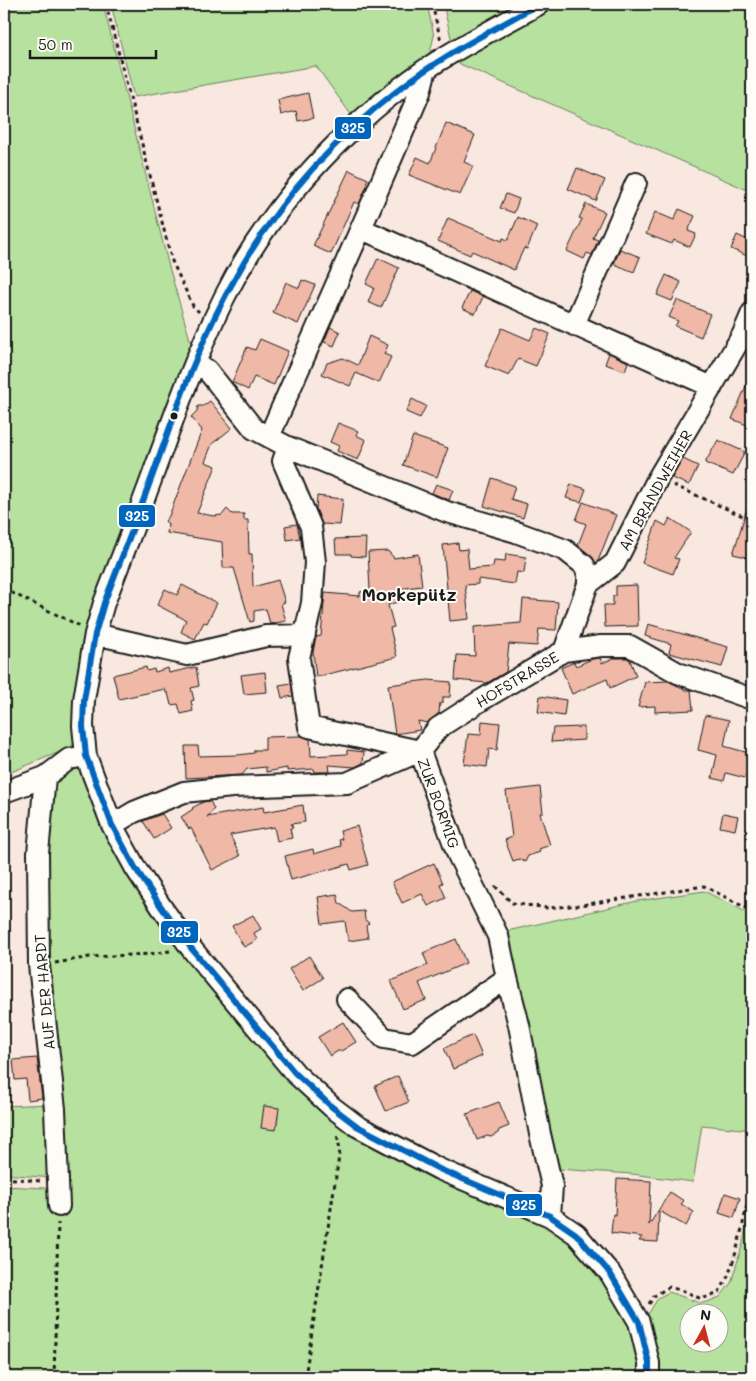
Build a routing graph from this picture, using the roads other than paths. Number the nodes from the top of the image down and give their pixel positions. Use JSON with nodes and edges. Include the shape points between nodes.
{"nodes":[{"id":1,"x":539,"y":4,"type":"edge"},
{"id":2,"x":426,"y":69,"type":"junction"},
{"id":3,"x":636,"y":183,"type":"dead end"},
{"id":4,"x":362,"y":229,"type":"junction"},
{"id":5,"x":752,"y":313,"type":"edge"},
{"id":6,"x":574,"y":325,"type":"junction"},
{"id":7,"x":195,"y":364,"type":"junction"},
{"id":8,"x":712,"y":387,"type":"junction"},
{"id":9,"x":269,"y":437,"type":"junction"},
{"id":10,"x":288,"y":447,"type":"junction"},
{"id":11,"x":588,"y":584,"type":"junction"},
{"id":12,"x":95,"y":634,"type":"junction"},
{"id":13,"x":305,"y":635,"type":"junction"},
{"id":14,"x":564,"y":651,"type":"junction"},
{"id":15,"x":752,"y":699,"type":"edge"},
{"id":16,"x":420,"y":752,"type":"junction"},
{"id":17,"x":86,"y":756,"type":"junction"},
{"id":18,"x":45,"y":777,"type":"junction"},
{"id":19,"x":4,"y":792,"type":"edge"},
{"id":20,"x":112,"y":825,"type":"junction"},
{"id":21,"x":507,"y":978,"type":"junction"},
{"id":22,"x":347,"y":999,"type":"dead end"},
{"id":23,"x":59,"y":1206,"type":"road end"},
{"id":24,"x":550,"y":1216,"type":"junction"},
{"id":25,"x":649,"y":1377,"type":"edge"}],
"edges":[{"from":1,"to":2,"type":"street"},
{"from":2,"to":4,"type":"street","via":[[420,92]]},
{"from":2,"to":7,"type":"street","via":[[352,128],[297,188],[243,264]]},
{"from":3,"to":6,"type":"street"},
{"from":4,"to":6,"type":"street"},
{"from":4,"to":9,"type":"street"},
{"from":5,"to":8,"type":"street","name":"AM BRANDWEIHER"},
{"from":6,"to":8,"type":"street"},
{"from":7,"to":9,"type":"street","via":[[207,370],[254,429]]},
{"from":7,"to":12,"type":"street"},
{"from":8,"to":11,"type":"street","name":"AM BRANDWEIHER","via":[[658,478],[614,563]]},
{"from":9,"to":10,"type":"street"},
{"from":10,"to":11,"type":"street","via":[[447,512],[564,550],[584,565]]},
{"from":10,"to":13,"type":"street","name":"ZUR BORMIG","via":[[283,461],[311,527],[315,562],[312,603]]},
{"from":11,"to":14,"type":"street","name":"HOFSTRASSE"},
{"from":12,"to":13,"type":"street","via":[[186,656],[266,636]]},
{"from":12,"to":17,"type":"street","via":[[84,700]]},
{"from":13,"to":16,"type":"street","name":"ZUR BORMIG","via":[[299,658],[309,727]]},
{"from":14,"to":15,"type":"street","via":[[630,646],[678,673]]},
{"from":14,"to":16,"type":"street","name":"HOFSTRASSE","via":[[438,728]]},
{"from":16,"to":20,"type":"street","via":[[347,783],[184,792],[134,812]]},
{"from":16,"to":21,"type":"street","name":"ZUR BORMIG","via":[[458,855],[498,936]]},
{"from":17,"to":18,"type":"street","via":[[69,759]]},
{"from":17,"to":20,"type":"street"},
{"from":18,"to":19,"type":"street"},
{"from":18,"to":23,"type":"street","name":"AUF DER HARDT","via":[[38,853],[39,965],[55,1109]]},
{"from":20,"to":24,"type":"street","via":[[136,869],[191,948],[295,1073],[332,1107],[357,1126],[439,1169]]},
{"from":21,"to":22,"type":"street","via":[[412,1042],[384,1038]]},
{"from":21,"to":24,"type":"street","name":"ZUR BORMIG","via":[[520,1025],[552,1186]]},
{"from":24,"to":25,"type":"street","via":[[576,1234],[610,1273],[639,1322],[649,1362]]}]}
